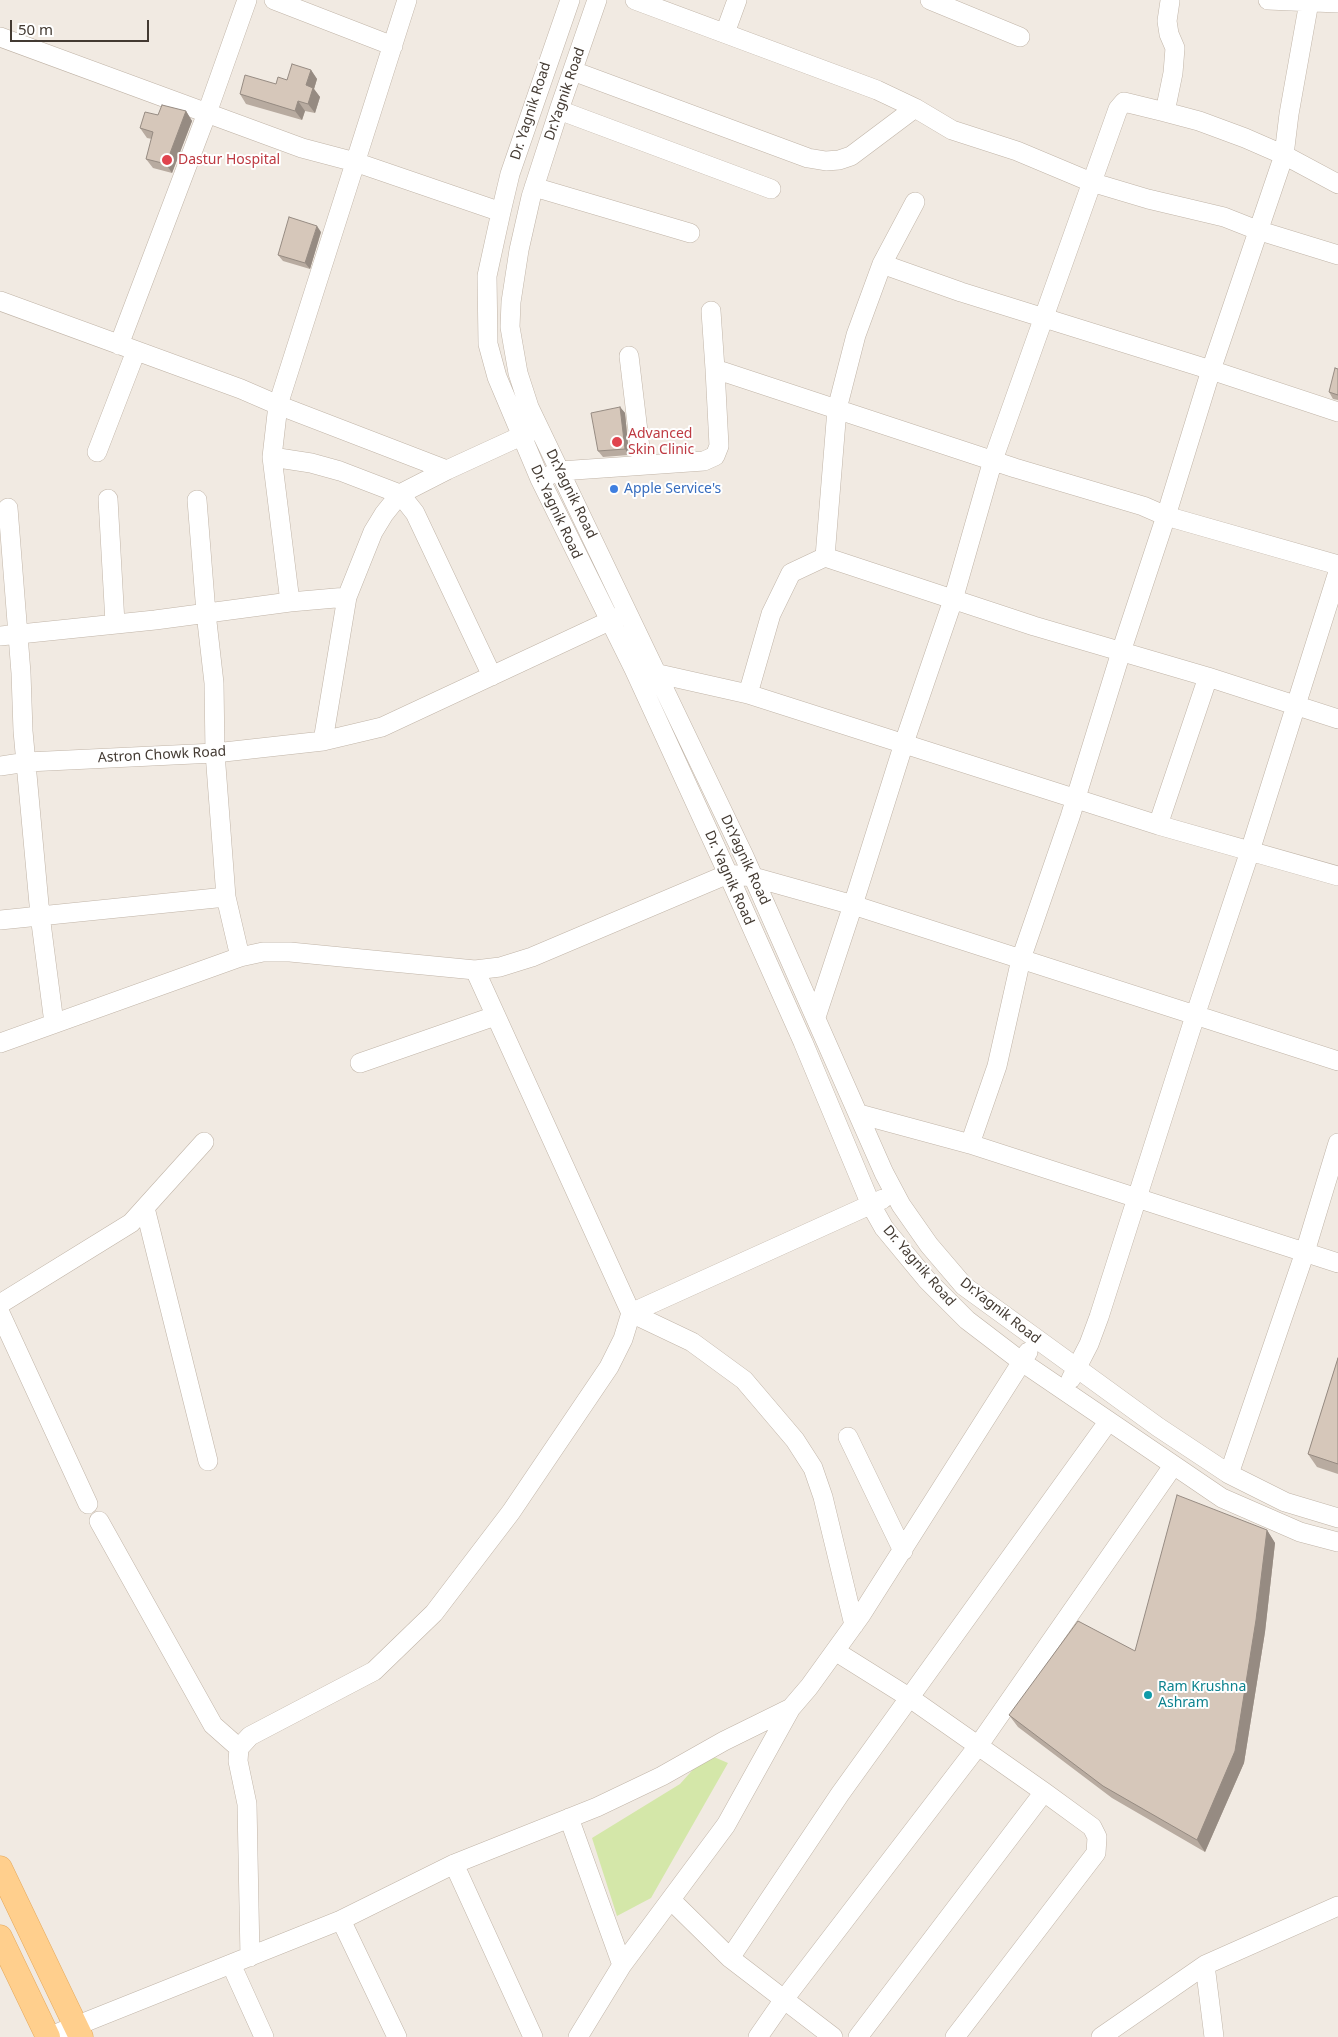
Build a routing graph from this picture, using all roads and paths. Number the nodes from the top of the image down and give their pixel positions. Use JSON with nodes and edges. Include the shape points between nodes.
{"nodes":[{"id":1,"x":247,"y":0,"type":"edge"},
{"id":2,"x":274,"y":0,"type":"edge"},
{"id":3,"x":407,"y":0,"type":"edge"},
{"id":4,"x":570,"y":0,"type":"edge"},
{"id":5,"x":597,"y":0,"type":"edge"},
{"id":6,"x":635,"y":0,"type":"edge"},
{"id":7,"x":737,"y":0,"type":"edge"},
{"id":8,"x":930,"y":0,"type":"edge"},
{"id":9,"x":1268,"y":0,"type":"edge"},
{"id":10,"x":1170,"y":1,"type":"dead end"},
{"id":11,"x":1309,"y":2,"type":"junction"},
{"id":12,"x":1338,"y":3,"type":"edge"},
{"id":13,"x":725,"y":33,"type":"junction"},
{"id":14,"x":0,"y":37,"type":"edge"},
{"id":15,"x":1020,"y":37,"type":"dead end"},
{"id":16,"x":393,"y":46,"type":"junction"},
{"id":17,"x":573,"y":71,"type":"junction"},
{"id":18,"x":915,"y":108,"type":"junction"},
{"id":19,"x":558,"y":110,"type":"junction"},
{"id":20,"x":1165,"y":112,"type":"junction"},
{"id":21,"x":207,"y":113,"type":"junction"},
{"id":22,"x":1284,"y":156,"type":"junction"},
{"id":23,"x":356,"y":162,"type":"junction"},
{"id":24,"x":1091,"y":182,"type":"junction"},
{"id":25,"x":1338,"y":184,"type":"edge"},
{"id":26,"x":534,"y":187,"type":"junction"},
{"id":27,"x":771,"y":189,"type":"dead end"},
{"id":28,"x":915,"y":202,"type":"dead end"},
{"id":29,"x":500,"y":212,"type":"junction"},
{"id":30,"x":1257,"y":230,"type":"junction"},
{"id":31,"x":690,"y":233,"type":"dead end"},
{"id":32,"x":1338,"y":255,"type":"edge"},
{"id":33,"x":882,"y":264,"type":"junction"},
{"id":34,"x":0,"y":301,"type":"edge"},
{"id":35,"x":711,"y":311,"type":"dead end"},
{"id":36,"x":1045,"y":318,"type":"junction"},
{"id":37,"x":128,"y":348,"type":"junction"},
{"id":38,"x":629,"y":356,"type":"dead end"},
{"id":39,"x":715,"y":369,"type":"junction"},
{"id":40,"x":1211,"y":370,"type":"junction"},
{"id":41,"x":278,"y":405,"type":"junction"},
{"id":42,"x":837,"y":410,"type":"junction"},
{"id":43,"x":1338,"y":412,"type":"edge"},
{"id":44,"x":539,"y":428,"type":"junction"},
{"id":45,"x":521,"y":436,"type":"junction"},
{"id":46,"x":97,"y":452,"type":"dead end"},
{"id":47,"x":272,"y":457,"type":"junction"},
{"id":48,"x":994,"y":460,"type":"junction"},
{"id":49,"x":642,"y":465,"type":"junction"},
{"id":50,"x":447,"y":470,"type":"junction"},
{"id":51,"x":560,"y":471,"type":"junction"},
{"id":52,"x":540,"y":479,"type":"junction"},
{"id":53,"x":400,"y":494,"type":"junction"},
{"id":54,"x":108,"y":499,"type":"dead end"},
{"id":55,"x":197,"y":500,"type":"dead end"},
{"id":56,"x":8,"y":508,"type":"dead end"},
{"id":57,"x":1166,"y":516,"type":"junction"},
{"id":58,"x":825,"y":557,"type":"junction"},
{"id":59,"x":1338,"y":565,"type":"edge"},
{"id":60,"x":1338,"y":572,"type":"edge"},
{"id":61,"x":347,"y":597,"type":"junction"},
{"id":62,"x":953,"y":600,"type":"junction"},
{"id":63,"x":290,"y":602,"type":"junction"},
{"id":64,"x":628,"y":612,"type":"junction"},
{"id":65,"x":206,"y":614,"type":"junction"},
{"id":66,"x":608,"y":621,"type":"junction"},
{"id":67,"x":115,"y":623,"type":"junction"},
{"id":68,"x":8,"y":635,"type":"edge"},
{"id":69,"x":1121,"y":652,"type":"junction"},
{"id":70,"x":634,"y":669,"type":"junction"},
{"id":71,"x":657,"y":673,"type":"junction"},
{"id":72,"x":492,"y":676,"type":"junction"},
{"id":73,"x":1208,"y":677,"type":"junction"},
{"id":74,"x":748,"y":694,"type":"junction"},
{"id":75,"x":1296,"y":706,"type":"junction"},
{"id":76,"x":1338,"y":719,"type":"edge"},
{"id":77,"x":323,"y":741,"type":"junction"},
{"id":78,"x":904,"y":744,"type":"junction"},
{"id":79,"x":216,"y":753,"type":"junction"},
{"id":80,"x":27,"y":762,"type":"junction"},
{"id":81,"x":0,"y":766,"type":"edge"},
{"id":82,"x":1075,"y":800,"type":"junction"},
{"id":83,"x":1158,"y":825,"type":"junction"},
{"id":84,"x":1250,"y":851,"type":"junction"},
{"id":85,"x":728,"y":874,"type":"junction"},
{"id":86,"x":1338,"y":876,"type":"edge"},
{"id":87,"x":753,"y":877,"type":"junction"},
{"id":88,"x":226,"y":898,"type":"junction"},
{"id":89,"x":853,"y":905,"type":"junction"},
{"id":90,"x":40,"y":915,"type":"junction"},
{"id":91,"x":0,"y":920,"type":"edge"},
{"id":92,"x":240,"y":957,"type":"junction"},
{"id":93,"x":1021,"y":959,"type":"junction"},
{"id":94,"x":475,"y":970,"type":"junction"},
{"id":95,"x":495,"y":1016,"type":"junction"},
{"id":96,"x":1195,"y":1016,"type":"junction"},
{"id":97,"x":816,"y":1017,"type":"junction"},
{"id":98,"x":54,"y":1023,"type":"junction"},
{"id":99,"x":0,"y":1043,"type":"edge"},
{"id":100,"x":1338,"y":1061,"type":"edge"},
{"id":101,"x":360,"y":1063,"type":"dead end"},
{"id":102,"x":859,"y":1114,"type":"junction"},
{"id":103,"x":204,"y":1142,"type":"dead end"},
{"id":104,"x":1338,"y":1143,"type":"edge"},
{"id":105,"x":970,"y":1144,"type":"junction"},
{"id":106,"x":895,"y":1193,"type":"junction"},
{"id":107,"x":1136,"y":1198,"type":"junction"},
{"id":108,"x":871,"y":1205,"type":"junction"},
{"id":109,"x":145,"y":1208,"type":"junction"},
{"id":110,"x":1305,"y":1252,"type":"junction"},
{"id":111,"x":1338,"y":1263,"type":"edge"},
{"id":112,"x":0,"y":1304,"type":"edge"},
{"id":113,"x":0,"y":1313,"type":"edge"},
{"id":114,"x":631,"y":1313,"type":"junction"},
{"id":115,"x":1036,"y":1340,"type":"junction"},
{"id":116,"x":1022,"y":1362,"type":"junction"},
{"id":117,"x":1077,"y":1370,"type":"junction"},
{"id":118,"x":1064,"y":1390,"type":"junction"},
{"id":119,"x":1108,"y":1422,"type":"junction"},
{"id":120,"x":848,"y":1437,"type":"dead end"},
{"id":121,"x":208,"y":1461,"type":"dead end"},
{"id":122,"x":1173,"y":1466,"type":"junction"},
{"id":123,"x":1229,"y":1474,"type":"junction"},
{"id":124,"x":88,"y":1504,"type":"dead end"},
{"id":125,"x":1338,"y":1518,"type":"edge"},
{"id":126,"x":99,"y":1521,"type":"dead end"},
{"id":127,"x":1338,"y":1542,"type":"edge"},
{"id":128,"x":903,"y":1551,"type":"junction"},
{"id":129,"x":854,"y":1625,"type":"junction"},
{"id":130,"x":834,"y":1651,"type":"junction"},
{"id":131,"x":910,"y":1698,"type":"junction"},
{"id":132,"x":791,"y":1708,"type":"junction"},
{"id":133,"x":978,"y":1746,"type":"junction"},
{"id":134,"x":239,"y":1748,"type":"junction"},
{"id":135,"x":1044,"y":1792,"type":"junction"},
{"id":136,"x":569,"y":1818,"type":"junction"},
{"id":137,"x":454,"y":1864,"type":"junction"},
{"id":138,"x":0,"y":1868,"type":"edge"},
{"id":139,"x":671,"y":1900,"type":"junction"},
{"id":140,"x":1338,"y":1906,"type":"edge"},
{"id":141,"x":341,"y":1920,"type":"junction"},
{"id":142,"x":0,"y":1937,"type":"edge"},
{"id":143,"x":250,"y":1957,"type":"junction"},
{"id":144,"x":730,"y":1958,"type":"junction"},
{"id":145,"x":231,"y":1964,"type":"junction"},
{"id":146,"x":622,"y":1965,"type":"junction"},
{"id":147,"x":1205,"y":1965,"type":"junction"},
{"id":148,"x":785,"y":1998,"type":"junction"},
{"id":149,"x":79,"y":2031,"type":"edge"},
{"id":150,"x":48,"y":2037,"type":"edge"},
{"id":151,"x":264,"y":2037,"type":"edge"},
{"id":152,"x":397,"y":2037,"type":"edge"},
{"id":153,"x":533,"y":2037,"type":"edge"},
{"id":154,"x":578,"y":2037,"type":"edge"},
{"id":155,"x":758,"y":2037,"type":"edge"},
{"id":156,"x":833,"y":2037,"type":"edge"},
{"id":157,"x":858,"y":2037,"type":"edge"},
{"id":158,"x":955,"y":2037,"type":"edge"},
{"id":159,"x":1101,"y":2037,"type":"edge"},
{"id":160,"x":1214,"y":2037,"type":"edge"}],
"edges":[{"from":1,"to":21,"type":"street"},
{"from":2,"to":16,"type":"street"},
{"from":3,"to":16,"type":"street"},
{"from":4,"to":29,"type":"street","name":"Dr. Yagnik Road"},
{"from":5,"to":17,"type":"street","name":"Dr.Yagnik Road"},
{"from":6,"to":13,"type":"street"},
{"from":7,"to":13,"type":"street"},
{"from":8,"to":15,"type":"street"},
{"from":9,"to":11,"type":"street"},
{"from":10,"to":20,"type":"street","via":[[1167,21],[1175,48]]},
{"from":11,"to":12,"type":"street"},
{"from":11,"to":22,"type":"street"},
{"from":13,"to":18,"type":"street","via":[[877,90]]},
{"from":14,"to":21,"type":"street"},
{"from":16,"to":23,"type":"street"},
{"from":17,"to":18,"type":"street","via":[[808,158],[826,161],[851,156]]},
{"from":17,"to":19,"type":"street","name":"Dr.Yagnik Road"},
{"from":18,"to":24,"type":"street","via":[[952,130],[1017,151]]},
{"from":19,"to":26,"type":"street","name":"Dr.Yagnik Road"},
{"from":19,"to":27,"type":"street"},
{"from":20,"to":22,"type":"street","via":[[1236,135]]},
{"from":20,"to":24,"type":"street","via":[[1124,102],[1118,109]]},
{"from":21,"to":23,"type":"street","via":[[302,148]]},
{"from":21,"to":37,"type":"street"},
{"from":22,"to":25,"type":"street"},
{"from":22,"to":30,"type":"street"},
{"from":23,"to":29,"type":"street"},
{"from":23,"to":41,"type":"street"},
{"from":24,"to":30,"type":"street","via":[[1224,217]]},
{"from":24,"to":36,"type":"street"},
{"from":26,"to":31,"type":"street"},
{"from":26,"to":44,"type":"street","name":"Dr.Yagnik Road","via":[[510,302],[510,327],[518,373]]},
{"from":28,"to":33,"type":"street"},
{"from":29,"to":45,"type":"street","name":"Dr. Yagnik Road","via":[[487,276],[488,344],[497,377]]},
{"from":30,"to":32,"type":"street"},
{"from":30,"to":40,"type":"street"},
{"from":33,"to":36,"type":"street"},
{"from":33,"to":42,"type":"street","via":[[856,335]]},
{"from":34,"to":37,"type":"street"},
{"from":35,"to":39,"type":"street"},
{"from":36,"to":40,"type":"street"},
{"from":36,"to":48,"type":"street"},
{"from":37,"to":41,"type":"street"},
{"from":37,"to":46,"type":"street"},
{"from":38,"to":49,"type":"street"},
{"from":39,"to":42,"type":"street"},
{"from":39,"to":49,"type":"street","via":[[719,446],[715,456],[704,461]]},
{"from":40,"to":43,"type":"street"},
{"from":40,"to":57,"type":"street"},
{"from":41,"to":47,"type":"street"},
{"from":41,"to":50,"type":"street"},
{"from":42,"to":48,"type":"street"},
{"from":42,"to":58,"type":"street"},
{"from":44,"to":45,"type":"street"},
{"from":44,"to":51,"type":"street","name":"Dr.Yagnik Road"},
{"from":45,"to":50,"type":"street"},
{"from":45,"to":52,"type":"street","name":"Dr. Yagnik Road"},
{"from":47,"to":53,"type":"street","via":[[333,469]]},
{"from":47,"to":63,"type":"street"},
{"from":48,"to":57,"type":"street"},
{"from":48,"to":62,"type":"street"},
{"from":49,"to":51,"type":"street"},
{"from":50,"to":53,"type":"street"},
{"from":51,"to":52,"type":"street"},
{"from":51,"to":64,"type":"street","name":"Dr.Yagnik Road"},
{"from":52,"to":66,"type":"street","name":"Dr. Yagnik Road"},
{"from":53,"to":61,"type":"street","via":[[373,532]]},
{"from":53,"to":72,"type":"street","via":[[415,513]]},
{"from":54,"to":67,"type":"street"},
{"from":55,"to":65,"type":"street"},
{"from":56,"to":68,"type":"street"},
{"from":57,"to":59,"type":"street"},
{"from":57,"to":69,"type":"street"},
{"from":58,"to":62,"type":"street"},
{"from":58,"to":74,"type":"street","via":[[791,573],[771,614]]},
{"from":60,"to":75,"type":"street"},
{"from":61,"to":63,"type":"street"},
{"from":61,"to":77,"type":"street"},
{"from":62,"to":69,"type":"street"},
{"from":62,"to":78,"type":"street"},
{"from":63,"to":65,"type":"street"},
{"from":64,"to":66,"type":"street","name":"Astron Chowk Road"},
{"from":64,"to":71,"type":"street","name":"Dr.Yagnik Road"},
{"from":65,"to":67,"type":"street"},
{"from":65,"to":79,"type":"street","via":[[214,683]]},
{"from":66,"to":70,"type":"street","name":"Dr. Yagnik Road"},
{"from":66,"to":72,"type":"street","name":"Astron Chowk Road"},
{"from":67,"to":68,"type":"street"},
{"from":68,"to":80,"type":"street","via":[[21,673]]},
{"from":69,"to":73,"type":"street"},
{"from":69,"to":82,"type":"street"},
{"from":70,"to":71,"type":"street"},
{"from":70,"to":85,"type":"street","name":"Dr. Yagnik Road"},
{"from":71,"to":74,"type":"street"},
{"from":71,"to":87,"type":"street","name":"Dr.Yagnik Road"},
{"from":72,"to":77,"type":"street","name":"Astron Chowk Road","via":[[382,728]]},
{"from":73,"to":75,"type":"street"},
{"from":73,"to":83,"type":"street"},
{"from":74,"to":78,"type":"street"},
{"from":75,"to":76,"type":"street"},
{"from":75,"to":84,"type":"street"},
{"from":77,"to":79,"type":"street","name":"Astron Chowk Road"},
{"from":78,"to":82,"type":"street"},
{"from":78,"to":89,"type":"street"},
{"from":79,"to":80,"type":"street","name":"Astron Chowk Road"},
{"from":79,"to":88,"type":"street"},
{"from":80,"to":81,"type":"street","name":"Astron Chowk Road"},
{"from":80,"to":90,"type":"street"},
{"from":82,"to":83,"type":"street"},
{"from":82,"to":93,"type":"street"},
{"from":83,"to":84,"type":"street"},
{"from":84,"to":86,"type":"street"},
{"from":84,"to":96,"type":"street"},
{"from":85,"to":87,"type":"street"},
{"from":85,"to":94,"type":"street","via":[[532,957],[500,967]]},
{"from":85,"to":108,"type":"street","name":"Dr. Yagnik Road"},
{"from":87,"to":89,"type":"street"},
{"from":87,"to":97,"type":"street","name":"Dr.Yagnik Road"},
{"from":88,"to":90,"type":"street"},
{"from":88,"to":92,"type":"street"},
{"from":89,"to":93,"type":"street"},
{"from":89,"to":97,"type":"street"},
{"from":90,"to":91,"type":"street"},
{"from":90,"to":98,"type":"street"},
{"from":92,"to":94,"type":"street","via":[[263,952],[290,952]]},
{"from":92,"to":98,"type":"street"},
{"from":93,"to":96,"type":"street"},
{"from":93,"to":105,"type":"street","via":[[997,1066]]},
{"from":94,"to":95,"type":"street"},
{"from":95,"to":101,"type":"street"},
{"from":95,"to":114,"type":"street"},
{"from":96,"to":100,"type":"street"},
{"from":96,"to":107,"type":"street"},
{"from":97,"to":102,"type":"street","name":"Dr.Yagnik Road"},
{"from":98,"to":99,"type":"street"},
{"from":102,"to":105,"type":"street"},
{"from":102,"to":106,"type":"street","name":"Dr.Yagnik Road"},
{"from":103,"to":109,"type":"street"},
{"from":104,"to":110,"type":"street"},
{"from":105,"to":107,"type":"street"},
{"from":106,"to":108,"type":"street"},
{"from":106,"to":115,"type":"street","name":"Dr.Yagnik Road","via":[[928,1246],[964,1286]]},
{"from":107,"to":110,"type":"street"},
{"from":107,"to":117,"type":"street","via":[[1099,1317]]},
{"from":108,"to":114,"type":"street"},
{"from":108,"to":116,"type":"street","name":"Dr. Yagnik Road","via":[[884,1228],[927,1280],[967,1320]]},
{"from":109,"to":112,"type":"street","via":[[131,1223]]},
{"from":109,"to":121,"type":"street"},
{"from":110,"to":111,"type":"street"},
{"from":110,"to":123,"type":"street"},
{"from":113,"to":124,"type":"street"},
{"from":114,"to":129,"type":"street","via":[[692,1342],[744,1380],[795,1440],[813,1468],[823,1497]]},
{"from":114,"to":134,"type":"street","via":[[609,1367],[511,1512],[434,1613],[374,1671],[250,1736]]},
{"from":115,"to":116,"type":"street"},
{"from":115,"to":117,"type":"street","name":"Dr.Yagnik Road"},
{"from":116,"to":118,"type":"street","name":"Dr. Yagnik Road"},
{"from":116,"to":128,"type":"street"},
{"from":117,"to":118,"type":"street"},
{"from":117,"to":123,"type":"street","name":"Dr.Yagnik Road"},
{"from":118,"to":119,"type":"street","name":"Dr. Yagnik Road"},
{"from":119,"to":122,"type":"street","name":"Dr. Yagnik Road"},
{"from":119,"to":131,"type":"street"},
{"from":120,"to":128,"type":"street"},
{"from":122,"to":127,"type":"street","name":"Dr. Yagnik Road","via":[[1222,1498],[1253,1513],[1300,1532]]},
{"from":122,"to":133,"type":"street"},
{"from":123,"to":125,"type":"street","name":"Dr.Yagnik Road","via":[[1285,1502]]},
{"from":126,"to":134,"type":"street","via":[[214,1725]]},
{"from":128,"to":129,"type":"street"},
{"from":129,"to":130,"type":"street"},
{"from":130,"to":131,"type":"street"},
{"from":130,"to":132,"type":"street"},
{"from":131,"to":133,"type":"street"},
{"from":131,"to":144,"type":"street","via":[[840,1794]]},
{"from":132,"to":136,"type":"street","via":[[662,1776]]},
{"from":132,"to":139,"type":"street","via":[[726,1825]]},
{"from":133,"to":135,"type":"street"},
{"from":133,"to":148,"type":"street"},
{"from":134,"to":143,"type":"street","via":[[238,1761],[247,1804]]},
{"from":135,"to":157,"type":"street"},
{"from":135,"to":158,"type":"street","via":[[1092,1827],[1097,1837],[1096,1852]]},
{"from":136,"to":137,"type":"street"},
{"from":136,"to":146,"type":"street"},
{"from":137,"to":141,"type":"street"},
{"from":137,"to":153,"type":"street"},
{"from":138,"to":149,"type":"main road"},
{"from":139,"to":144,"type":"street"},
{"from":139,"to":146,"type":"street"},
{"from":140,"to":147,"type":"street"},
{"from":141,"to":143,"type":"street"},
{"from":141,"to":152,"type":"street"},
{"from":142,"to":150,"type":"main road"},
{"from":143,"to":145,"type":"street"},
{"from":144,"to":148,"type":"street"},
{"from":145,"to":149,"type":"street"},
{"from":145,"to":151,"type":"street"},
{"from":146,"to":154,"type":"street"},
{"from":147,"to":159,"type":"street"},
{"from":147,"to":160,"type":"street"},
{"from":148,"to":155,"type":"street"},
{"from":148,"to":156,"type":"street"},
{"from":149,"to":150,"type":"street"}]}
